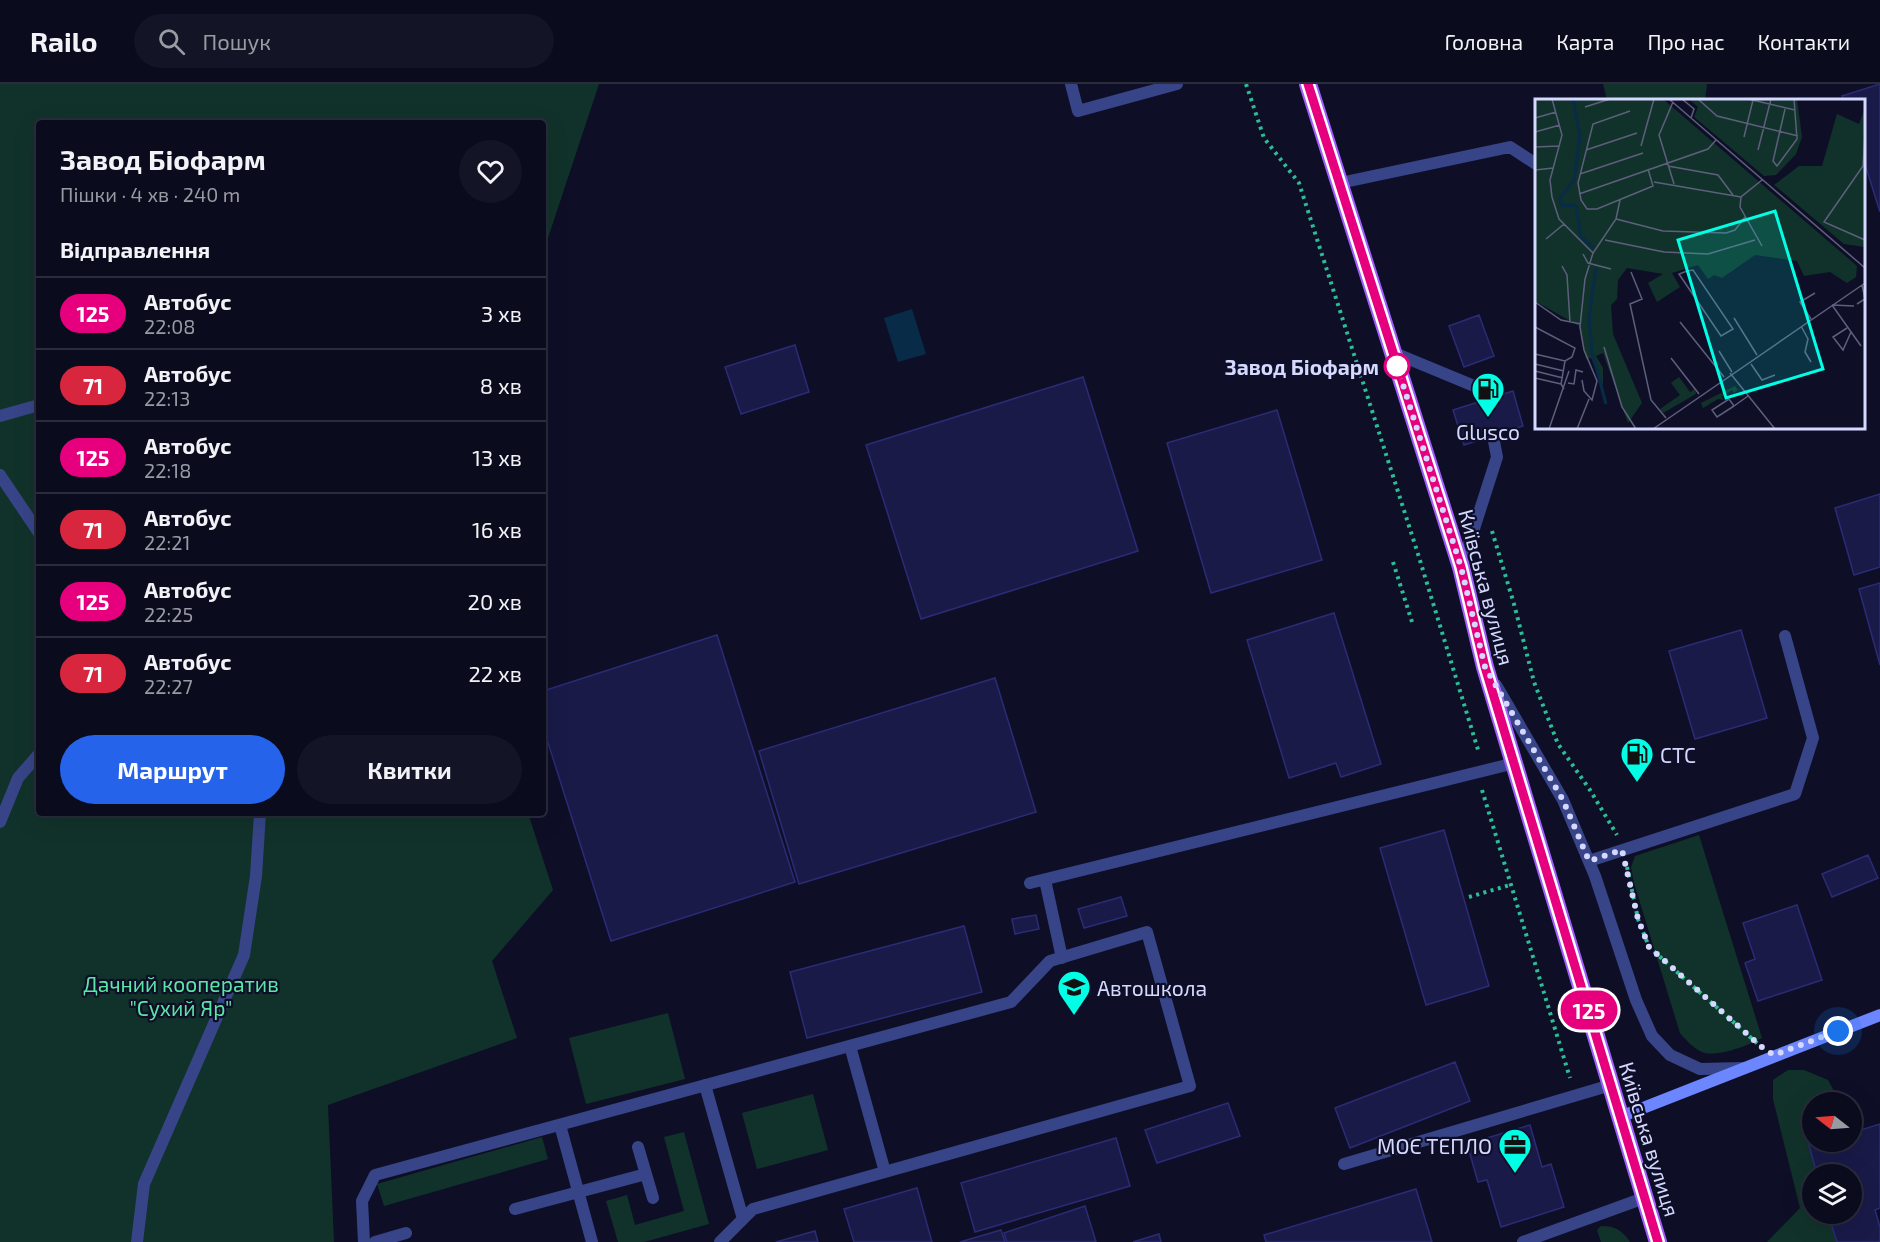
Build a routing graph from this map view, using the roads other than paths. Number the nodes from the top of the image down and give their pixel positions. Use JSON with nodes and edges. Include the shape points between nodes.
{"nodes":[{"id":1,"x":1071,"y":84,"type":"edge"},
{"id":2,"x":1177,"y":84,"type":"edge"},
{"id":3,"x":1308,"y":84,"type":"edge"},
{"id":4,"x":1535,"y":163,"type":"edge"},
{"id":5,"x":1340,"y":183,"type":"junction"},
{"id":6,"x":1392,"y":352,"type":"junction"},
{"id":7,"x":1483,"y":400,"type":"dead end"},
{"id":8,"x":36,"y":406,"type":"edge"},
{"id":9,"x":0,"y":416,"type":"edge"},
{"id":10,"x":1494,"y":436,"type":"dead end"},
{"id":11,"x":0,"y":476,"type":"edge"},
{"id":12,"x":36,"y":529,"type":"edge"},
{"id":13,"x":1461,"y":567,"type":"junction"},
{"id":14,"x":1785,"y":636,"type":"dead end"},
{"id":15,"x":1485,"y":667,"type":"junction"},
{"id":16,"x":36,"y":757,"type":"edge"},
{"id":17,"x":1515,"y":763,"type":"junction"},
{"id":18,"x":260,"y":816,"type":"edge"},
{"id":19,"x":0,"y":822,"type":"edge"},
{"id":20,"x":1589,"y":861,"type":"junction"},
{"id":21,"x":1046,"y":880,"type":"junction"},
{"id":22,"x":1030,"y":884,"type":"dead end"},
{"id":23,"x":1062,"y":958,"type":"junction"},
{"id":24,"x":1880,"y":1015,"type":"edge"},
{"id":25,"x":850,"y":1046,"type":"junction"},
{"id":26,"x":1745,"y":1068,"type":"junction"},
{"id":27,"x":705,"y":1085,"type":"junction"},
{"id":28,"x":1611,"y":1085,"type":"junction"},
{"id":29,"x":1620,"y":1117,"type":"junction"},
{"id":30,"x":560,"y":1125,"type":"junction"},
{"id":31,"x":638,"y":1147,"type":"dead end"},
{"id":32,"x":1344,"y":1164,"type":"dead end"},
{"id":33,"x":885,"y":1172,"type":"junction"},
{"id":34,"x":646,"y":1174,"type":"junction"},
{"id":35,"x":578,"y":1192,"type":"junction"},
{"id":36,"x":652,"y":1198,"type":"dead end"},
{"id":37,"x":1644,"y":1198,"type":"junction"},
{"id":38,"x":515,"y":1209,"type":"dead end"},
{"id":39,"x":743,"y":1219,"type":"junction"},
{"id":40,"x":406,"y":1233,"type":"dead end"},
{"id":41,"x":137,"y":1242,"type":"edge"},
{"id":42,"x":364,"y":1242,"type":"edge"},
{"id":43,"x":375,"y":1242,"type":"edge"},
{"id":44,"x":592,"y":1242,"type":"edge"},
{"id":45,"x":720,"y":1242,"type":"edge"},
{"id":46,"x":1523,"y":1242,"type":"edge"},
{"id":47,"x":1658,"y":1242,"type":"edge"}],
"edges":[{"from":1,"to":2,"type":"lane","via":[[1078,111]]},
{"from":3,"to":5,"type":"main road","name":"Київська вулиця"},
{"from":4,"to":5,"type":"lane","via":[[1510,147]]},
{"from":5,"to":6,"type":"main road","name":"Київська вулиця"},
{"from":6,"to":7,"type":"lane","via":[[1479,388]]},
{"from":6,"to":13,"type":"main road","name":"Київська вулиця"},
{"from":8,"to":9,"type":"lane"},
{"from":10,"to":13,"type":"lane","via":[[1497,457]]},
{"from":11,"to":12,"type":"lane"},
{"from":13,"to":15,"type":"main road","name":"Київська вулиця"},
{"from":14,"to":20,"type":"lane","via":[[1813,738],[1796,794]]},
{"from":15,"to":17,"type":"main road","name":"Київська вулиця"},
{"from":15,"to":20,"type":"lane","via":[[1563,800]]},
{"from":16,"to":19,"type":"lane","via":[[18,778]]},
{"from":17,"to":21,"type":"lane"},
{"from":17,"to":28,"type":"main road","name":"Київська вулиця"},
{"from":18,"to":41,"type":"lane","via":[[244,955],[144,1184]]},
{"from":20,"to":26,"type":"lane","via":[[1652,1036],[1670,1055],[1700,1069]]},
{"from":21,"to":22,"type":"lane"},
{"from":21,"to":23,"type":"lane"},
{"from":23,"to":25,"type":"lane","via":[[1050,961],[1011,1002]]},
{"from":23,"to":33,"type":"lane","via":[[1147,932],[1190,1086]]},
{"from":24,"to":26,"type":"street"},
{"from":25,"to":27,"type":"lane"},
{"from":25,"to":33,"type":"lane"},
{"from":26,"to":29,"type":"street"},
{"from":27,"to":30,"type":"lane"},
{"from":27,"to":39,"type":"lane"},
{"from":28,"to":29,"type":"main road","name":"Київська вулиця"},
{"from":28,"to":32,"type":"lane"},
{"from":29,"to":37,"type":"main road","name":"Київська вулиця"},
{"from":30,"to":35,"type":"lane"},
{"from":30,"to":42,"type":"lane","via":[[375,1175],[362,1201]]},
{"from":31,"to":34,"type":"lane"},
{"from":33,"to":39,"type":"lane","via":[[753,1209]]},
{"from":34,"to":35,"type":"lane"},
{"from":34,"to":36,"type":"lane"},
{"from":35,"to":38,"type":"lane"},
{"from":35,"to":44,"type":"lane"},
{"from":37,"to":46,"type":"lane"},
{"from":37,"to":47,"type":"main road","name":"Київська вулиця"},
{"from":39,"to":45,"type":"lane"},
{"from":40,"to":43,"type":"lane"}]}
